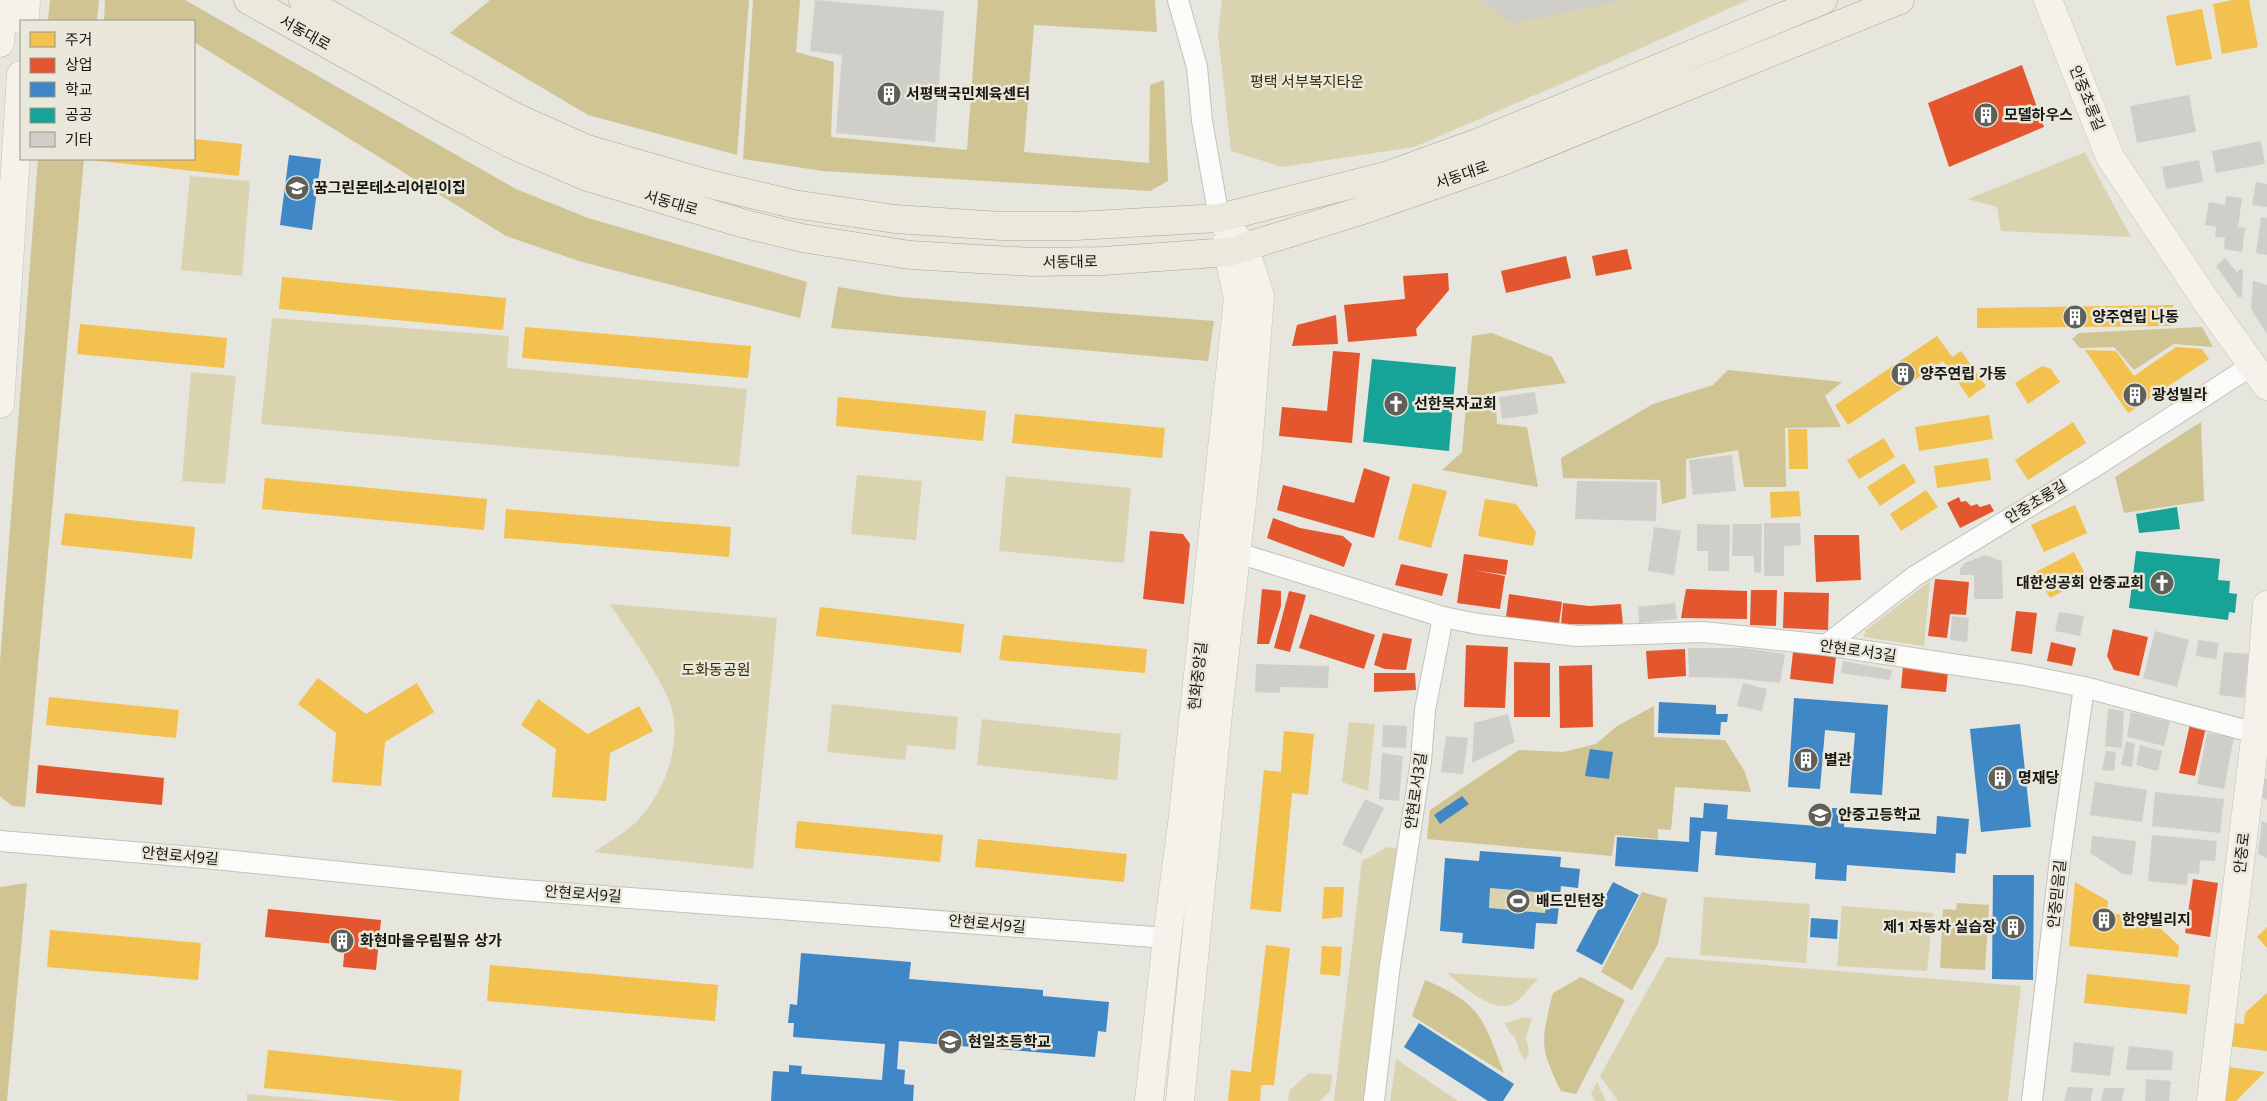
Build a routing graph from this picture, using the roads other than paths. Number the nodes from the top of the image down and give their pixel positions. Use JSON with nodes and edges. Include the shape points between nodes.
{"nodes":[{"id":1,"x":4,"y":0,"type":"edge"},
{"id":2,"x":26,"y":0,"type":"edge"},
{"id":3,"x":248,"y":0,"type":"edge"},
{"id":4,"x":303,"y":0,"type":"edge"},
{"id":5,"x":1178,"y":0,"type":"edge"},
{"id":6,"x":1823,"y":0,"type":"edge"},
{"id":7,"x":1900,"y":0,"type":"edge"},
{"id":8,"x":2048,"y":0,"type":"edge"},
{"id":9,"x":24,"y":20,"type":"edge"},
{"id":10,"x":0,"y":43,"type":"edge"},
{"id":11,"x":20,"y":91,"type":"edge"},
{"id":12,"x":1219,"y":218,"type":"junction"},
{"id":13,"x":1236,"y":249,"type":"junction"},
{"id":14,"x":2259,"y":376,"type":"edge"},
{"id":15,"x":0,"y":404,"type":"edge"},
{"id":16,"x":1215,"y":527,"type":"junction"},
{"id":17,"x":1238,"y":553,"type":"junction"},
{"id":18,"x":2267,"y":605,"type":"edge"},
{"id":19,"x":1443,"y":617,"type":"junction"},
{"id":20,"x":1826,"y":645,"type":"junction"},
{"id":21,"x":2084,"y":687,"type":"junction"},
{"id":22,"x":2261,"y":734,"type":"edge"},
{"id":23,"x":0,"y":841,"type":"edge"},
{"id":24,"x":1167,"y":938,"type":"junction"},
{"id":25,"x":1196,"y":940,"type":"junction"},
{"id":26,"x":1150,"y":1101,"type":"edge"},
{"id":27,"x":1180,"y":1101,"type":"edge"},
{"id":28,"x":1374,"y":1101,"type":"edge"},
{"id":29,"x":2032,"y":1101,"type":"edge"},
{"id":30,"x":2211,"y":1101,"type":"edge"}],
"edges":[{"from":1,"to":10,"type":"street"},
{"from":2,"to":9,"type":"street"},
{"from":3,"to":13,"type":"main road","name":"서동대로","via":[[511,144],[585,176],[745,224],[802,238],[910,255],[1032,262],[1103,262]]},
{"from":4,"to":12,"type":"main road","name":"서동대로","via":[[514,117],[588,149],[701,182],[793,204],[914,220],[1001,226],[1075,226]]},
{"from":5,"to":12,"type":"street","via":[[1197,67],[1202,121]]},
{"from":6,"to":12,"type":"main road","name":"서동대로","via":[[1460,149],[1388,175]]},
{"from":7,"to":13,"type":"main road","name":"서동대로","via":[[1503,161],[1360,211]]},
{"from":8,"to":14,"type":"street","name":"안중초롱길","via":[[2110,158]]},
{"from":11,"to":15,"type":"street"},
{"from":12,"to":13,"type":"street"},
{"from":13,"to":16,"type":"street","name":"현화중앙길","via":[[1238,298]]},
{"from":13,"to":17,"type":"street","via":[[1260,296]]},
{"from":14,"to":20,"type":"street","name":"안중초롱길","via":[[2091,469],[1916,576]]},
{"from":16,"to":17,"type":"street"},
{"from":16,"to":24,"type":"street","name":"현화중앙길"},
{"from":17,"to":19,"type":"street","name":"안현로서3길"},
{"from":17,"to":25,"type":"street","via":[[1219,704]]},
{"from":18,"to":22,"type":"street","name":"안중로"},
{"from":19,"to":20,"type":"street","name":"안현로서3길","via":[[1577,636],[1703,632]]},
{"from":19,"to":28,"type":"street","name":"안현로서3길","via":[[1425,710],[1421,761],[1390,965]]},
{"from":20,"to":21,"type":"street","name":"안현로서3길"},
{"from":21,"to":22,"type":"street","name":"안현로서3길"},
{"from":21,"to":29,"type":"street","name":"안중믿음길"},
{"from":22,"to":30,"type":"street","name":"안중로"},
{"from":23,"to":24,"type":"street","name":"안현로서9길","via":[[509,889]]},
{"from":24,"to":25,"type":"street"},
{"from":24,"to":26,"type":"street","name":"현화중앙길"},
{"from":25,"to":27,"type":"street"}]}
